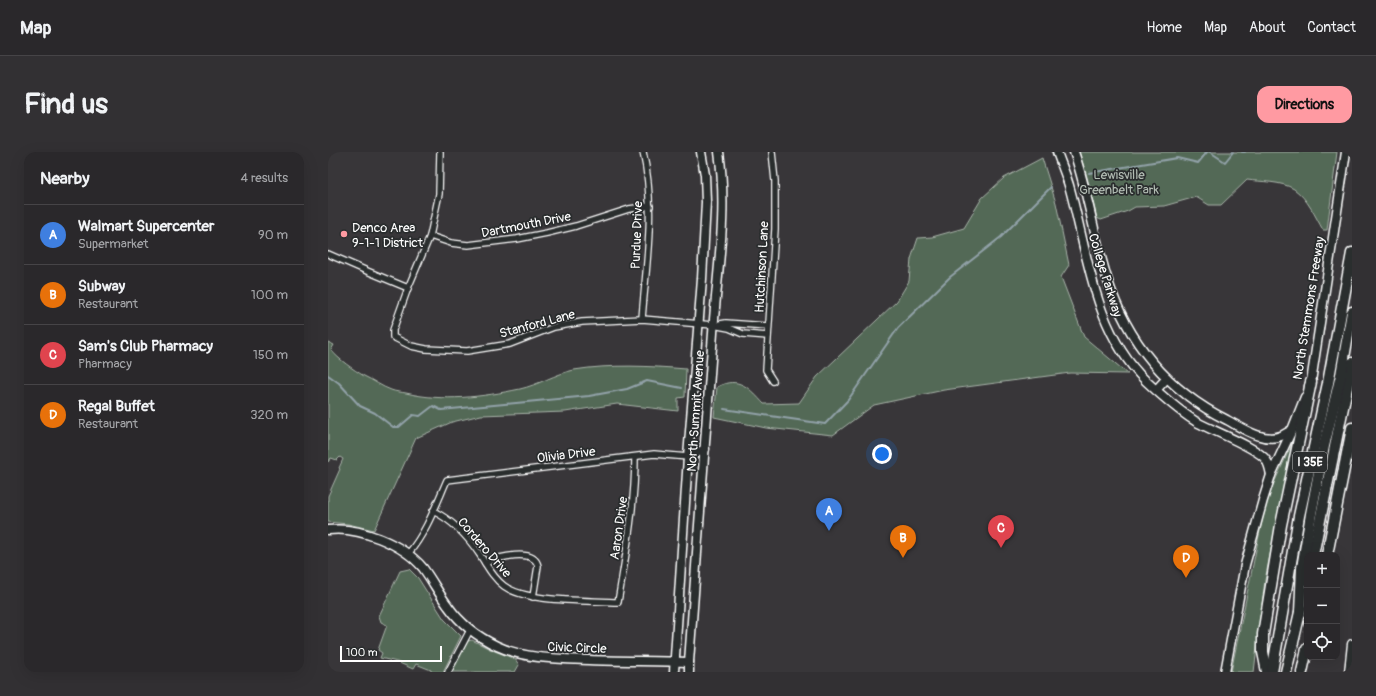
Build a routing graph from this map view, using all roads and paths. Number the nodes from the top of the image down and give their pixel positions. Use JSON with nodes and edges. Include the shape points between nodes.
{"nodes":[{"id":1,"x":440,"y":152,"type":"edge"},
{"id":2,"x":643,"y":152,"type":"edge"},
{"id":3,"x":701,"y":152,"type":"edge"},
{"id":4,"x":719,"y":152,"type":"edge"},
{"id":5,"x":772,"y":152,"type":"edge"},
{"id":6,"x":1057,"y":152,"type":"edge"},
{"id":7,"x":1074,"y":152,"type":"edge"},
{"id":8,"x":1346,"y":152,"type":"edge"},
{"id":9,"x":650,"y":206,"type":"junction"},
{"id":10,"x":1094,"y":224,"type":"junction"},
{"id":11,"x":1079,"y":228,"type":"junction"},
{"id":12,"x":430,"y":236,"type":"junction"},
{"id":13,"x":1352,"y":253,"type":"edge"},
{"id":14,"x":328,"y":254,"type":"edge"},
{"id":15,"x":408,"y":288,"type":"junction"},
{"id":16,"x":1352,"y":312,"type":"edge"},
{"id":17,"x":642,"y":319,"type":"junction"},
{"id":18,"x":699,"y":324,"type":"junction"},
{"id":19,"x":714,"y":325,"type":"junction"},
{"id":20,"x":768,"y":326,"type":"junction"},
{"id":21,"x":768,"y":336,"type":"junction"},
{"id":22,"x":1352,"y":363,"type":"edge"},
{"id":23,"x":1167,"y":378,"type":"junction"},
{"id":24,"x":773,"y":381,"type":"dead end"},
{"id":25,"x":1311,"y":382,"type":"junction"},
{"id":26,"x":1156,"y":390,"type":"junction"},
{"id":27,"x":1292,"y":430,"type":"junction"},
{"id":28,"x":1351,"y":434,"type":"edge"},
{"id":29,"x":705,"y":449,"type":"junction"},
{"id":30,"x":635,"y":457,"type":"junction"},
{"id":31,"x":688,"y":457,"type":"junction"},
{"id":32,"x":1271,"y":475,"type":"junction"},
{"id":33,"x":433,"y":511,"type":"junction"},
{"id":34,"x":328,"y":530,"type":"edge"},
{"id":35,"x":1314,"y":552,"type":"edge"},
{"id":36,"x":1328,"y":552,"type":"edge"},
{"id":37,"x":408,"y":554,"type":"junction"},
{"id":38,"x":485,"y":563,"type":"junction"},
{"id":39,"x":1305,"y":588,"type":"edge"},
{"id":40,"x":533,"y":597,"type":"junction"},
{"id":41,"x":618,"y":602,"type":"joint"},
{"id":42,"x":1300,"y":613,"type":"junction"},
{"id":43,"x":470,"y":630,"type":"junction"},
{"id":44,"x":1352,"y":644,"type":"edge"},
{"id":45,"x":1305,"y":660,"type":"edge"},
{"id":46,"x":674,"y":661,"type":"junction"},
{"id":47,"x":689,"y":662,"type":"junction"},
{"id":48,"x":448,"y":672,"type":"edge"},
{"id":49,"x":674,"y":672,"type":"edge"},
{"id":50,"x":689,"y":672,"type":"edge"},
{"id":51,"x":1225,"y":672,"type":"edge"},
{"id":52,"x":1268,"y":672,"type":"edge"},
{"id":53,"x":1272,"y":672,"type":"edge"},
{"id":54,"x":1286,"y":672,"type":"edge"},
{"id":55,"x":1302,"y":672,"type":"edge"},
{"id":56,"x":1349,"y":672,"type":"edge"}],
"edges":[{"from":1,"to":12,"type":"street","via":[[439,200]]},
{"from":2,"to":9,"type":"street","name":"Purdue Drive"},
{"from":3,"to":18,"type":"main road","name":"North Summit Avenue","via":[[706,202]]},
{"from":4,"to":19,"type":"main road","name":"North Summit Avenue","via":[[722,178],[722,241]]},
{"from":5,"to":20,"type":"street","name":"Hutchinson Lane","via":[[775,229]]},
{"from":6,"to":11,"type":"main road","name":"College Parkway","via":[[1070,187]]},
{"from":7,"to":10,"type":"main road","name":"College Parkway"},
{"from":8,"to":25,"type":"main road","name":"North Stemmons Freeway"},
{"from":9,"to":12,"type":"street","name":"Dartmouth Drive","via":[[629,209],[547,234],[517,239],[468,245]]},
{"from":9,"to":17,"type":"street","name":"Purdue Drive"},
{"from":10,"to":11,"type":"main road"},
{"from":10,"to":23,"type":"main road","name":"College Parkway","via":[[1107,279],[1127,326],[1150,360]]},
{"from":11,"to":26,"type":"main road","name":"College Parkway","via":[[1104,316],[1127,358]]},
{"from":12,"to":15,"type":"street"},
{"from":13,"to":53,"type":"highway","number":"I 35E","via":[[1328,383],[1299,516]]},
{"from":14,"to":15,"type":"street"},
{"from":15,"to":17,"type":"street","name":"Stanford Lane","via":[[393,336],[411,346],[426,349],[467,351],[510,344],[554,327],[582,322]]},
{"from":16,"to":42,"type":"highway","via":[[1302,568]]},
{"from":17,"to":18,"type":"street","name":"Stanford Lane"},
{"from":18,"to":19,"type":"street","name":"Stanford Lane"},
{"from":18,"to":31,"type":"main road","name":"North Summit Avenue"},
{"from":19,"to":20,"type":"street","name":"Stanford Lane","via":[[726,323]]},
{"from":19,"to":21,"type":"street","name":"Stanford Lane","via":[[743,334]]},
{"from":19,"to":29,"type":"main road","name":"North Summit Avenue"},
{"from":20,"to":21,"type":"street","name":"Hutchinson Lane"},
{"from":21,"to":24,"type":"street","name":"Hutchinson Lane","via":[[766,370]]},
{"from":22,"to":35,"type":"highway"},
{"from":23,"to":26,"type":"main road"},
{"from":23,"to":27,"type":"main road","name":"College Parkway","via":[[1201,406],[1258,435],[1280,436]]},
{"from":25,"to":27,"type":"main road","name":"North Stemmons Freeway"},
{"from":25,"to":52,"type":"highway","via":[[1281,524],[1264,626],[1263,652]]},
{"from":26,"to":32,"type":"main road","name":"College Parkway","via":[[1196,421],[1257,451],[1266,460]]},
{"from":27,"to":32,"type":"main road","name":"North Stemmons Freeway"},
{"from":28,"to":36,"type":"highway","number":"I 35E"},
{"from":29,"to":31,"type":"main road"},
{"from":29,"to":47,"type":"main road","name":"North Summit Avenue"},
{"from":30,"to":31,"type":"street","name":"Olivia Drive","via":[[661,454]]},
{"from":30,"to":33,"type":"street","name":"Olivia Drive","via":[[447,480]]},
{"from":30,"to":41,"type":"street","name":"Aaron Drive","via":[[631,523]]},
{"from":31,"to":46,"type":"main road","name":"North Summit Avenue"},
{"from":32,"to":51,"type":"main road","name":"North Stemmons Freeway","via":[[1245,565]]},
{"from":33,"to":37,"type":"street","via":[[420,538]]},
{"from":33,"to":38,"type":"street","name":"Cordero Drive","via":[[459,530]]},
{"from":34,"to":37,"type":"main road","name":"Civic Circle","via":[[373,536]]},
{"from":37,"to":43,"type":"main road","name":"Civic Circle","via":[[422,568],[449,608]]},
{"from":38,"to":40,"type":"street","name":"Cordero Drive","via":[[503,585],[515,592]]},
{"from":38,"to":40,"type":"street","via":[[501,558],[525,555],[533,557],[538,566]]},
{"from":39,"to":42,"type":"highway"},
{"from":40,"to":41,"type":"street","name":"Cordero Drive"},
{"from":42,"to":54,"type":"highway"},
{"from":43,"to":46,"type":"main road","name":"Civic Circle","via":[[508,651],[547,659]]},
{"from":43,"to":48,"type":"street"},
{"from":44,"to":56,"type":"main road"},
{"from":45,"to":55,"type":"highway"},
{"from":46,"to":47,"type":"main road","name":"Civic Circle"},
{"from":46,"to":49,"type":"main road","name":"North Summit Avenue"},
{"from":47,"to":50,"type":"main road","name":"North Summit Avenue"}]}
